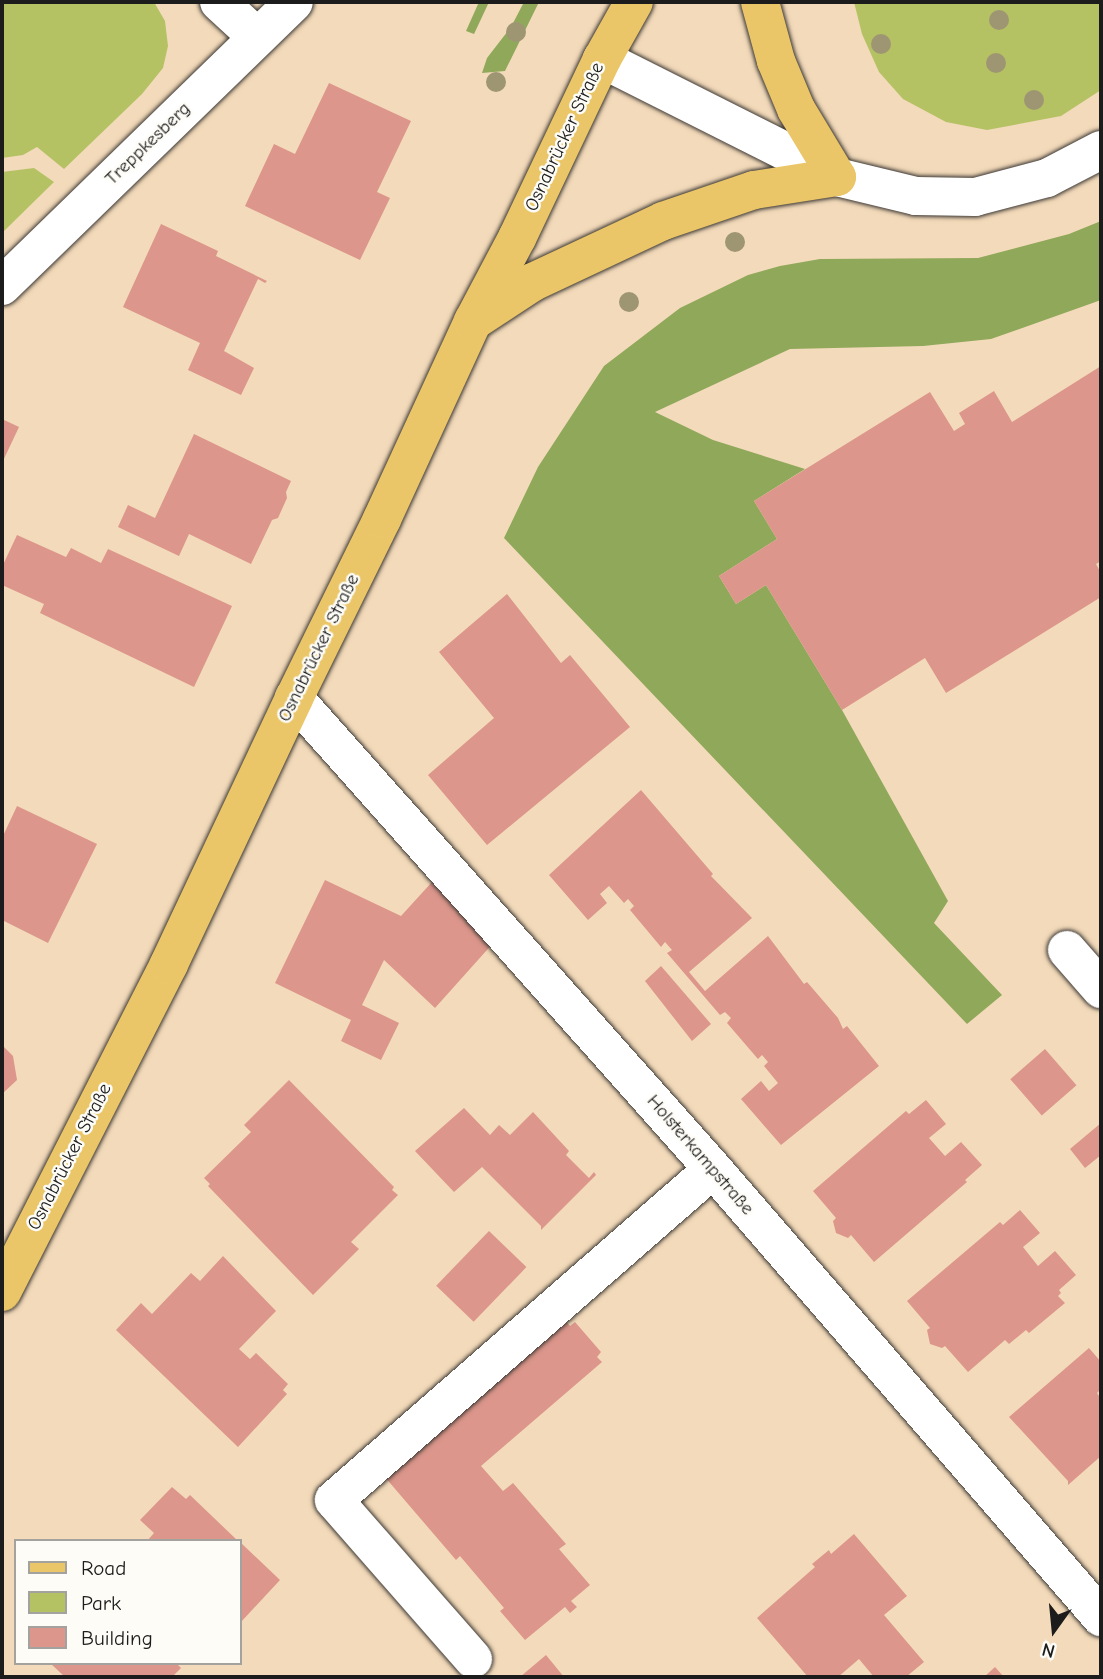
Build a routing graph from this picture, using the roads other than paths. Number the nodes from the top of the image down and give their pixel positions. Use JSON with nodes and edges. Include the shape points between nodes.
{"nodes":[{"id":1,"x":219,"y":2,"type":"edge"},
{"id":2,"x":294,"y":2,"type":"edge"},
{"id":3,"x":634,"y":2,"type":"edge"},
{"id":4,"x":760,"y":2,"type":"edge"},
{"id":5,"x":257,"y":37,"type":"junction"},
{"id":6,"x":602,"y":59,"type":"junction"},
{"id":7,"x":1101,"y":150,"type":"edge"},
{"id":8,"x":837,"y":177,"type":"junction"},
{"id":9,"x":2,"y":286,"type":"edge"},
{"id":10,"x":473,"y":321,"type":"junction"},
{"id":11,"x":293,"y":698,"type":"junction"},
{"id":12,"x":1067,"y":950,"type":"dead end"},
{"id":13,"x":1101,"y":989,"type":"edge"},
{"id":14,"x":713,"y":1169,"type":"junction"},
{"id":15,"x":3,"y":1287,"type":"edge"},
{"id":16,"x":1101,"y":1617,"type":"edge"},
{"id":17,"x":473,"y":1660,"type":"dead end"}],
"edges":[{"from":1,"to":5,"type":"street"},
{"from":2,"to":5,"type":"street","name":"Treppkesberg"},
{"from":3,"to":6,"type":"main road","name":"Osnabrücker Straße"},
{"from":4,"to":8,"type":"main road","via":[[776,61],[796,109]]},
{"from":5,"to":9,"type":"street","name":"Treppkesberg"},
{"from":6,"to":8,"type":"street"},
{"from":6,"to":10,"type":"main road","name":"Osnabrücker Straße"},
{"from":7,"to":8,"type":"street","via":[[1047,177],[975,197],[916,196]]},
{"from":8,"to":10,"type":"main road","via":[[754,190],[663,220],[533,282]]},
{"from":10,"to":11,"type":"main road","name":"Osnabrücker Straße"},
{"from":11,"to":14,"type":"street","name":"Holsterkampstraße"},
{"from":11,"to":15,"type":"main road","name":"Osnabrücker Straße","via":[[169,964]]},
{"from":12,"to":13,"type":"street"},
{"from":14,"to":16,"type":"street","name":"Holsterkampstraße"},
{"from":14,"to":17,"type":"street","via":[[334,1500]]}]}
